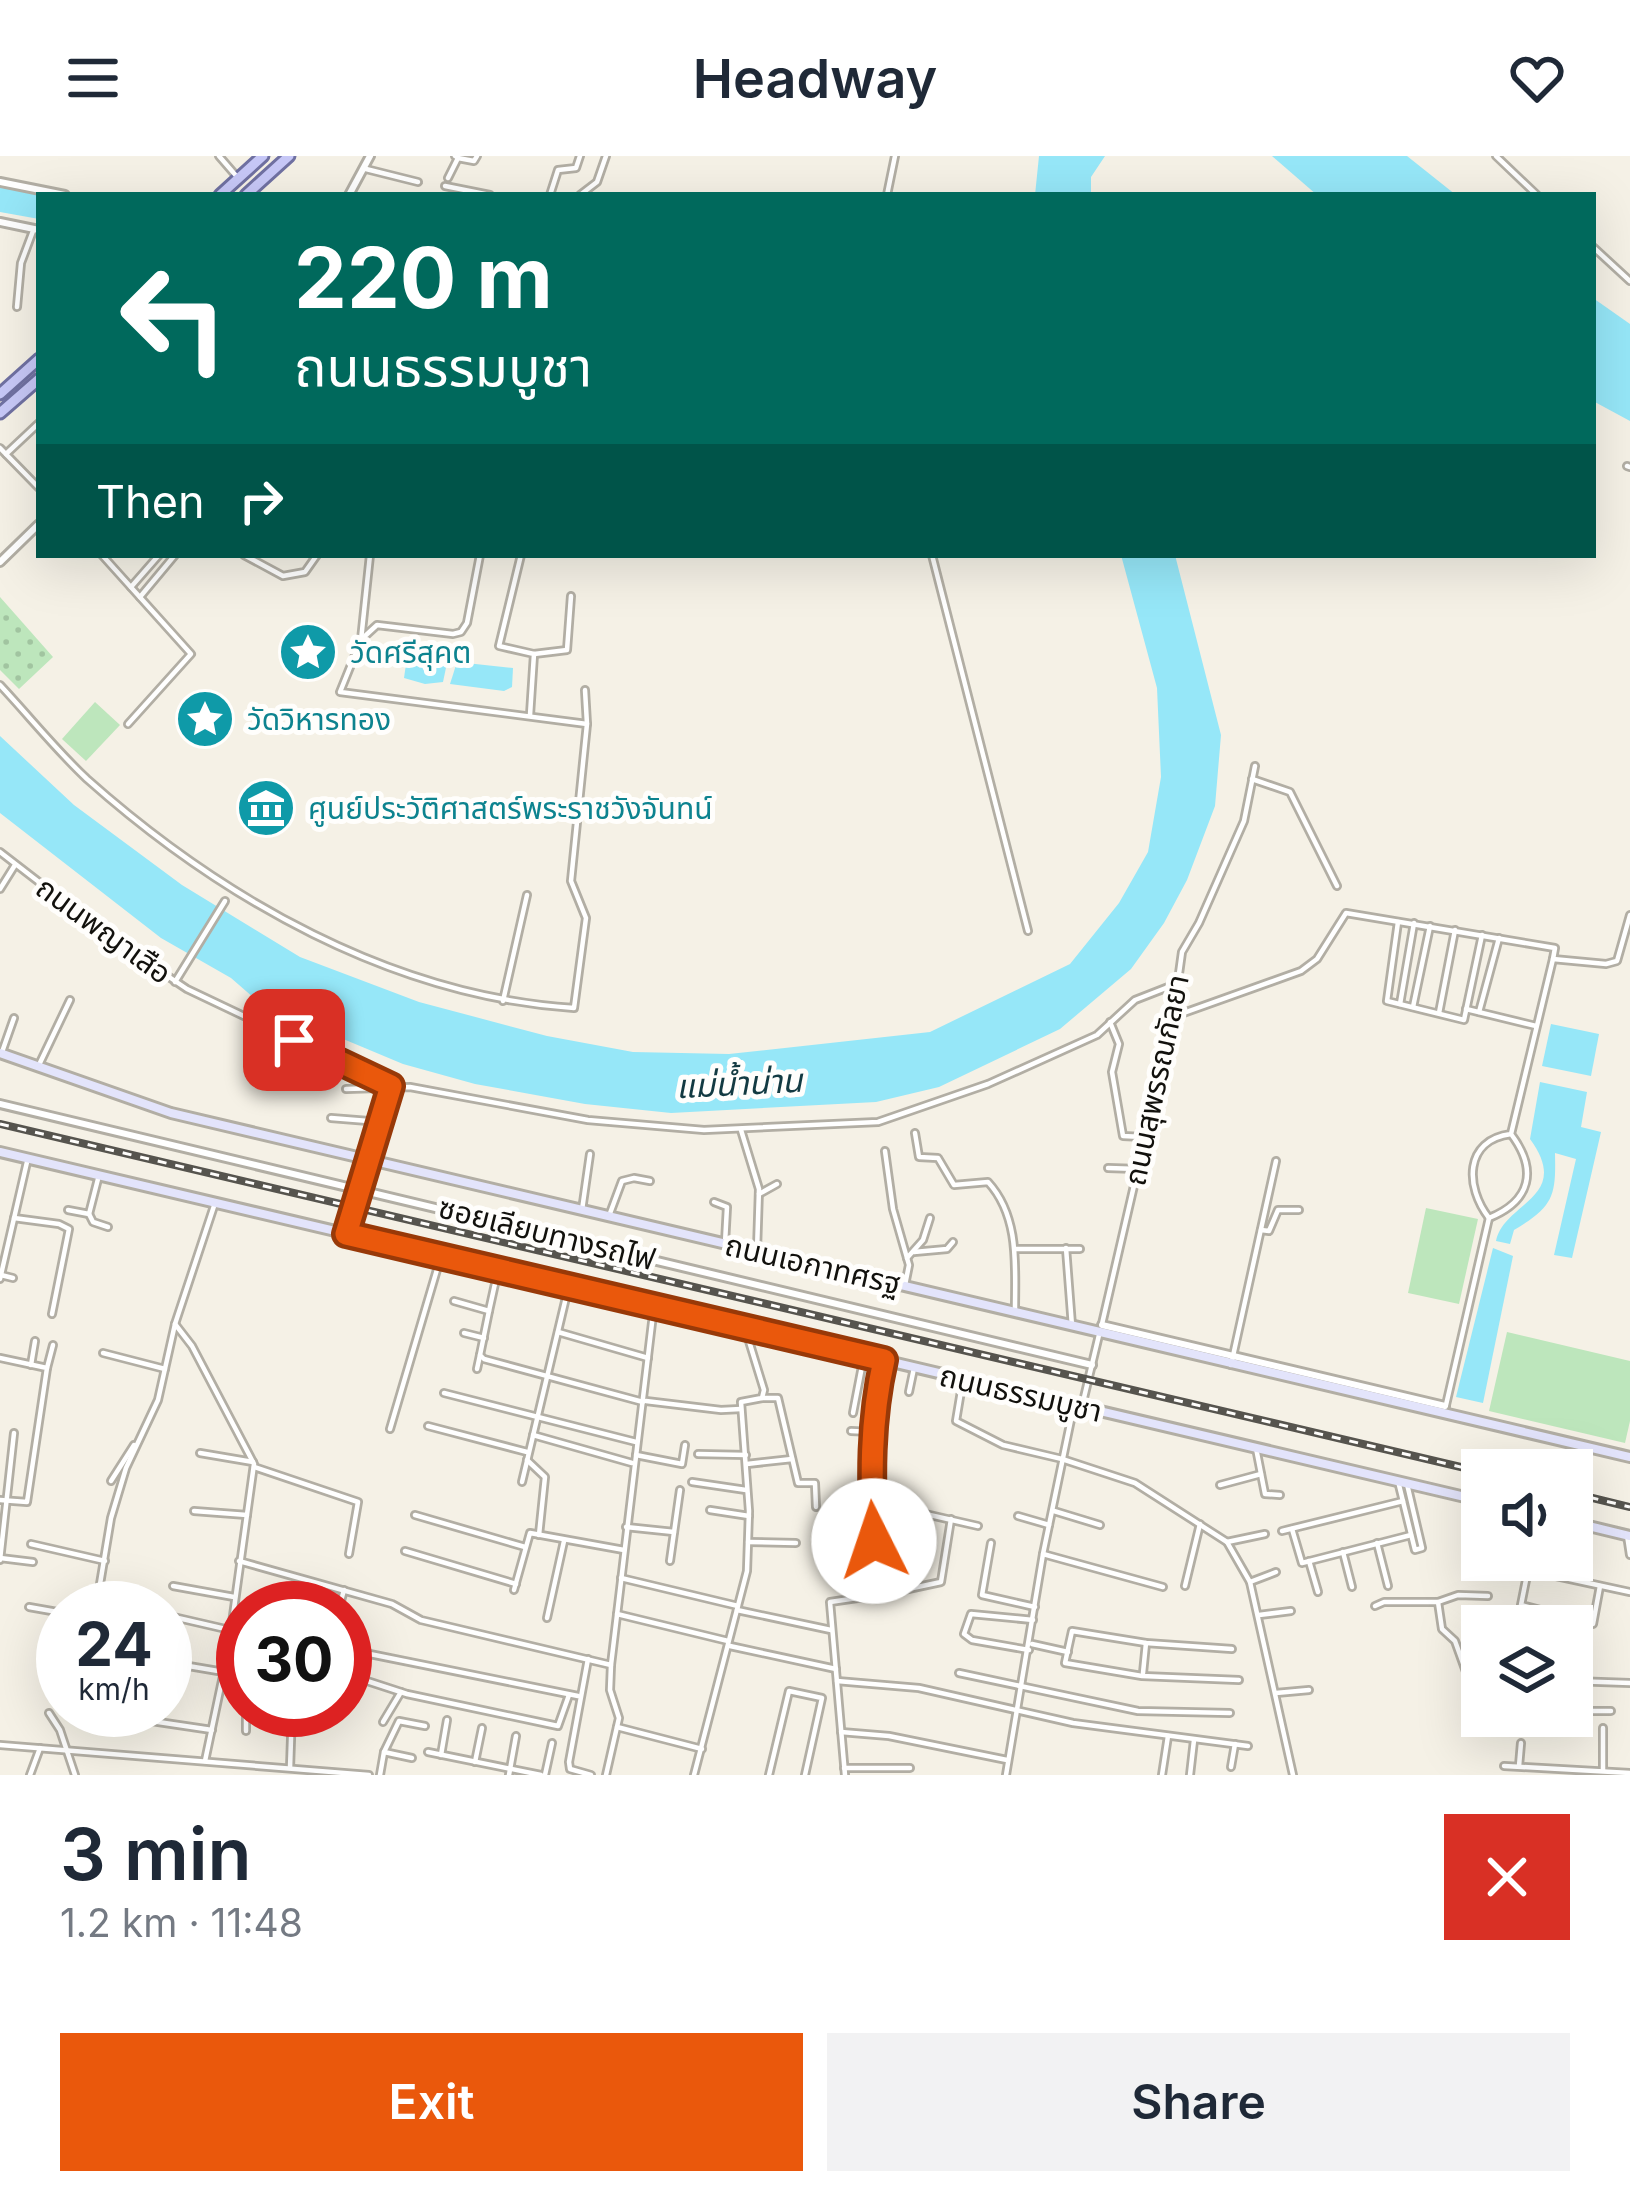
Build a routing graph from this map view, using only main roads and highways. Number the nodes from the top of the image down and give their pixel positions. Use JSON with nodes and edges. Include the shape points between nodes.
{"nodes":[{"id":1,"x":263,"y":156,"type":"edge"},
{"id":2,"x":289,"y":156,"type":"edge"},
{"id":3,"x":223,"y":192,"type":"edge"},
{"id":4,"x":249,"y":192,"type":"edge"},
{"id":5,"x":36,"y":362,"type":"edge"},
{"id":6,"x":36,"y":382,"type":"edge"},
{"id":7,"x":0,"y":394,"type":"edge"},
{"id":8,"x":0,"y":413,"type":"edge"},
{"id":9,"x":1,"y":1054,"type":"edge"},
{"id":10,"x":0,"y":1153,"type":"edge"},
{"id":11,"x":1630,"y":1457,"type":"edge"},
{"id":12,"x":1461,"y":1496,"type":"edge"},
{"id":13,"x":1593,"y":1527,"type":"edge"},
{"id":14,"x":1629,"y":1536,"type":"edge"}],
"edges":[{"from":1,"to":3,"type":"main road"},
{"from":2,"to":4,"type":"main road"},
{"from":5,"to":7,"type":"main road"},
{"from":6,"to":8,"type":"main road"},
{"from":9,"to":11,"type":"main road","name":"ถนนเอกาทศรฐ","via":[[171,1113]]},
{"from":10,"to":12,"type":"main road","name":"ถนนธรรมบูชา"},
{"from":13,"to":14,"type":"main road"}]}
